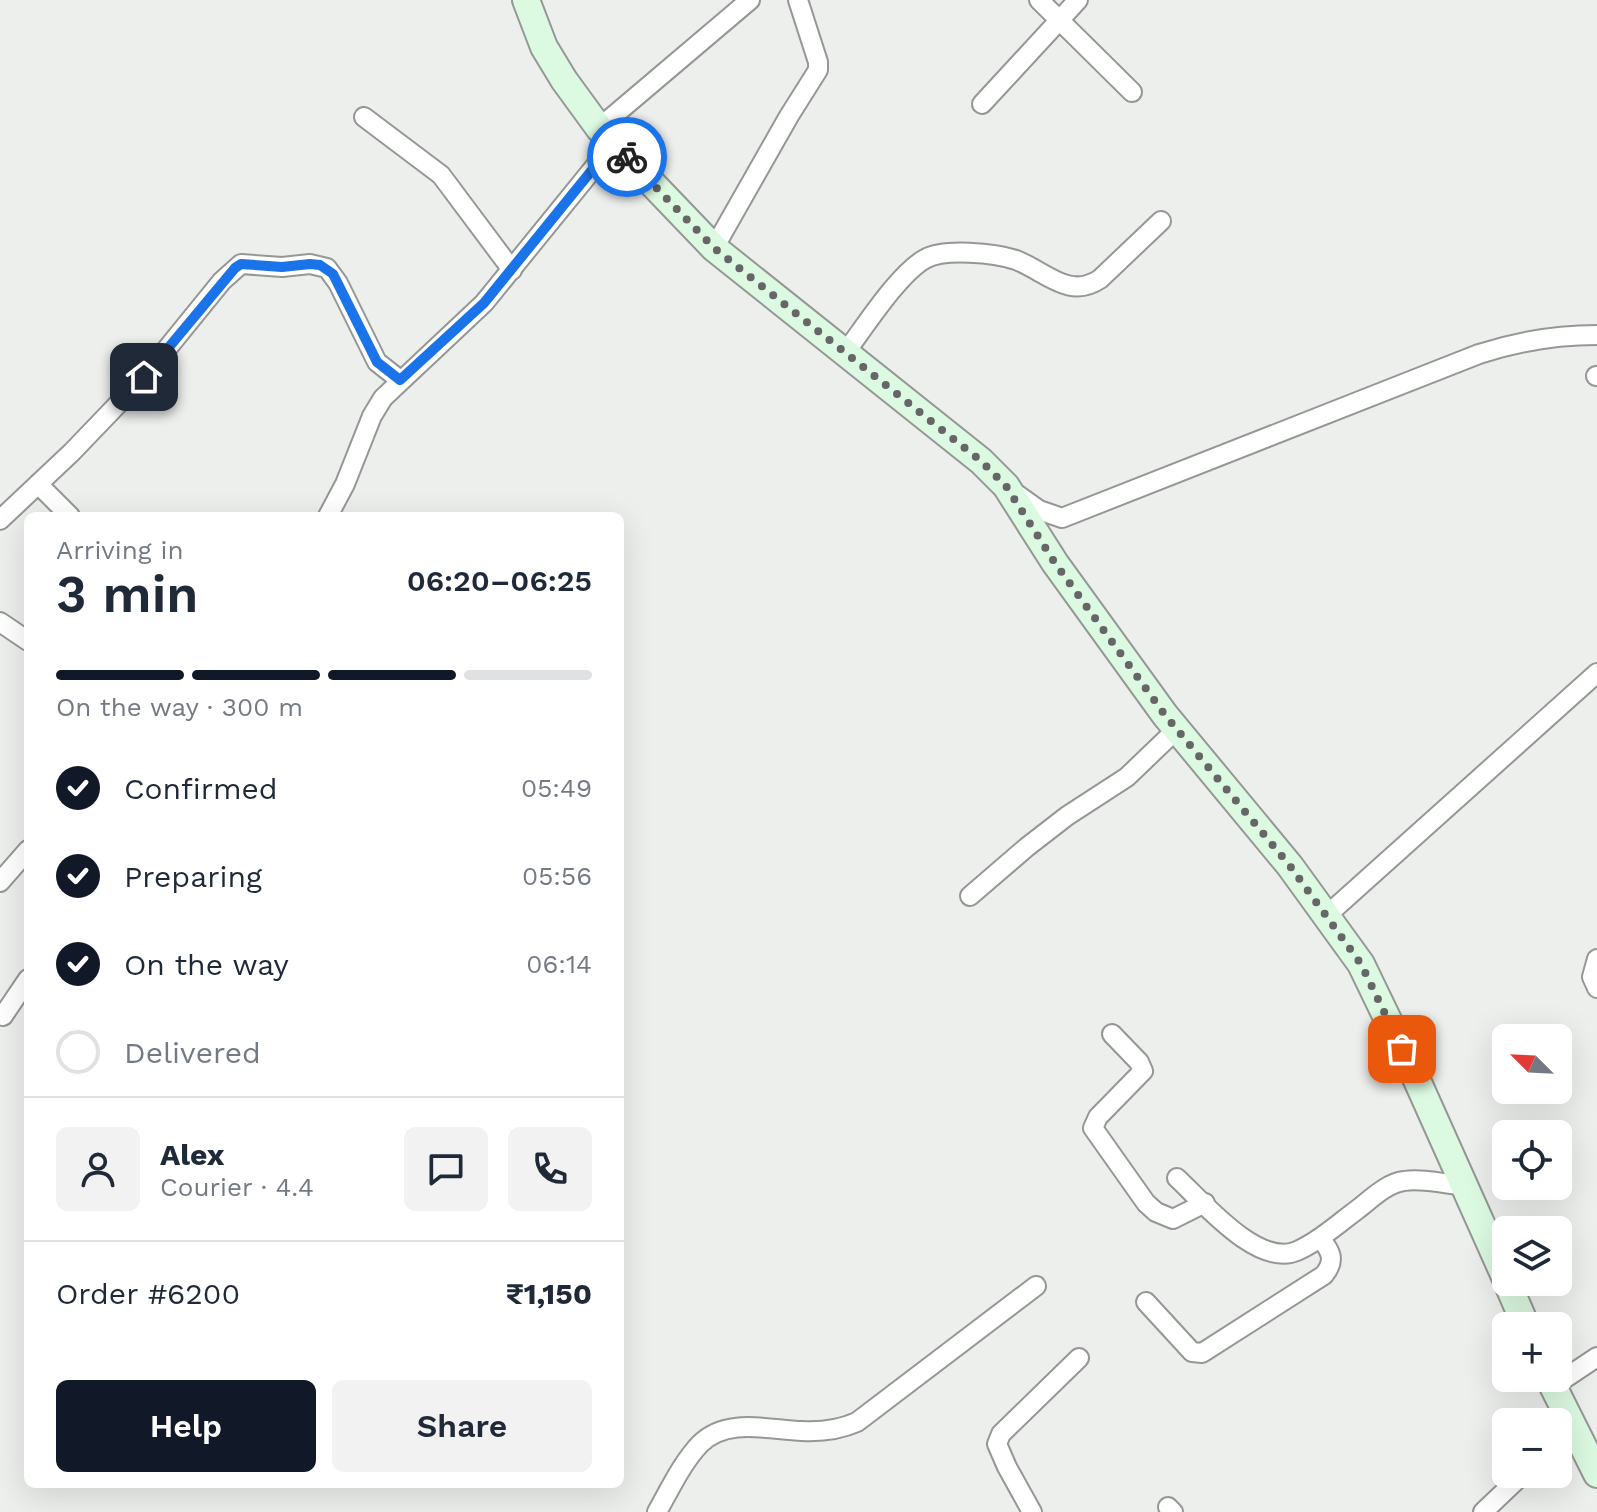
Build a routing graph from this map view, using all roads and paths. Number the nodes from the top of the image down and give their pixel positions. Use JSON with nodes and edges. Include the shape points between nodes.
{"nodes":[{"id":1,"x":526,"y":0,"type":"edge"},
{"id":2,"x":750,"y":0,"type":"edge"},
{"id":3,"x":798,"y":0,"type":"edge"},
{"id":4,"x":1039,"y":0,"type":"edge"},
{"id":5,"x":1078,"y":0,"type":"edge"},
{"id":6,"x":1059,"y":20,"type":"junction"},
{"id":7,"x":1132,"y":92,"type":"dead end"},
{"id":8,"x":982,"y":104,"type":"dead end"},
{"id":9,"x":364,"y":117,"type":"dead end"},
{"id":10,"x":606,"y":135,"type":"junction"},
{"id":11,"x":1161,"y":221,"type":"dead end"},
{"id":12,"x":714,"y":248,"type":"junction"},
{"id":13,"x":507,"y":276,"type":"junction"},
{"id":14,"x":1597,"y":335,"type":"edge"},
{"id":15,"x":845,"y":353,"type":"junction"},
{"id":16,"x":400,"y":380,"type":"junction"},
{"id":17,"x":38,"y":484,"type":"junction"},
{"id":18,"x":1006,"y":486,"type":"junction"},
{"id":19,"x":66,"y":512,"type":"edge"},
{"id":20,"x":330,"y":512,"type":"edge"},
{"id":21,"x":0,"y":520,"type":"edge"},
{"id":22,"x":0,"y":622,"type":"edge"},
{"id":23,"x":24,"y":638,"type":"edge"},
{"id":24,"x":1597,"y":673,"type":"edge"},
{"id":25,"x":1177,"y":729,"type":"junction"},
{"id":26,"x":24,"y":855,"type":"edge"},
{"id":27,"x":0,"y":882,"type":"edge"},
{"id":28,"x":970,"y":896,"type":"dead end"},
{"id":29,"x":1326,"y":916,"type":"junction"},
{"id":30,"x":1597,"y":959,"type":"edge"},
{"id":31,"x":24,"y":985,"type":"edge"},
{"id":32,"x":1597,"y":988,"type":"edge"},
{"id":33,"x":3,"y":1016,"type":"dead end"},
{"id":34,"x":1112,"y":1034,"type":"dead end"},
{"id":35,"x":1177,"y":1178,"type":"dead end"},
{"id":36,"x":1465,"y":1186,"type":"junction"},
{"id":37,"x":1205,"y":1203,"type":"junction"},
{"id":38,"x":1320,"y":1238,"type":"junction"},
{"id":39,"x":1492,"y":1247,"type":"edge"},
{"id":40,"x":1036,"y":1286,"type":"dead end"},
{"id":41,"x":1146,"y":1302,"type":"dead end"},
{"id":42,"x":1597,"y":1357,"type":"edge"},
{"id":43,"x":1079,"y":1358,"type":"dead end"},
{"id":44,"x":1572,"y":1371,"type":"edge"},
{"id":45,"x":1572,"y":1442,"type":"edge"},
{"id":46,"x":1597,"y":1474,"type":"edge"},
{"id":47,"x":1508,"y":1488,"type":"edge"},
{"id":48,"x":657,"y":1512,"type":"edge"},
{"id":49,"x":1032,"y":1512,"type":"edge"},
{"id":50,"x":1483,"y":1512,"type":"edge"}],
"edges":[{"from":1,"to":10,"type":"street","via":[[544,47]]},
{"from":2,"to":10,"type":"street"},
{"from":3,"to":12,"type":"street","via":[[818,70]]},
{"from":4,"to":6,"type":"street"},
{"from":5,"to":6,"type":"street"},
{"from":6,"to":7,"type":"street"},
{"from":6,"to":8,"type":"street"},
{"from":9,"to":13,"type":"street","via":[[441,175]]},
{"from":10,"to":12,"type":"street"},
{"from":10,"to":13,"type":"street"},
{"from":11,"to":15,"type":"street","via":[[1100,279],[1075,288],[1007,257],[935,254],[912,268]]},
{"from":12,"to":15,"type":"street"},
{"from":13,"to":16,"type":"street"},
{"from":14,"to":18,"type":"street","via":[[1544,337],[1479,354],[1062,518],[1039,510]]},
{"from":15,"to":18,"type":"street"},
{"from":16,"to":17,"type":"street","via":[[377,362],[327,268],[241,264],[144,377]]},
{"from":16,"to":20,"type":"street","via":[[372,416]]},
{"from":17,"to":19,"type":"street"},
{"from":17,"to":21,"type":"street"},
{"from":18,"to":25,"type":"street","via":[[1055,563]]},
{"from":22,"to":23,"type":"street"},
{"from":24,"to":29,"type":"street"},
{"from":25,"to":28,"type":"street","via":[[1127,777],[1067,816]]},
{"from":25,"to":29,"type":"street"},
{"from":26,"to":27,"type":"street"},
{"from":29,"to":36,"type":"street","via":[[1361,964]]},
{"from":30,"to":32,"type":"street","via":[[1592,977]]},
{"from":31,"to":33,"type":"street"},
{"from":34,"to":37,"type":"street","via":[[1143,1071],[1093,1128],[1156,1212],[1173,1219]]},
{"from":35,"to":37,"type":"street"},
{"from":36,"to":38,"type":"street","via":[[1404,1180],[1390,1185]]},
{"from":36,"to":39,"type":"street"},
{"from":37,"to":38,"type":"street","via":[[1263,1250],[1294,1252]]},
{"from":38,"to":41,"type":"street","via":[[1332,1258],[1324,1275],[1202,1353],[1192,1352]]},
{"from":40,"to":48,"type":"street","via":[[857,1422],[802,1431],[748,1426],[709,1437],[686,1462]]},
{"from":42,"to":44,"type":"street"},
{"from":43,"to":49,"type":"street","via":[[1001,1434],[997,1444]]},
{"from":45,"to":46,"type":"street"},
{"from":47,"to":50,"type":"street"}]}
